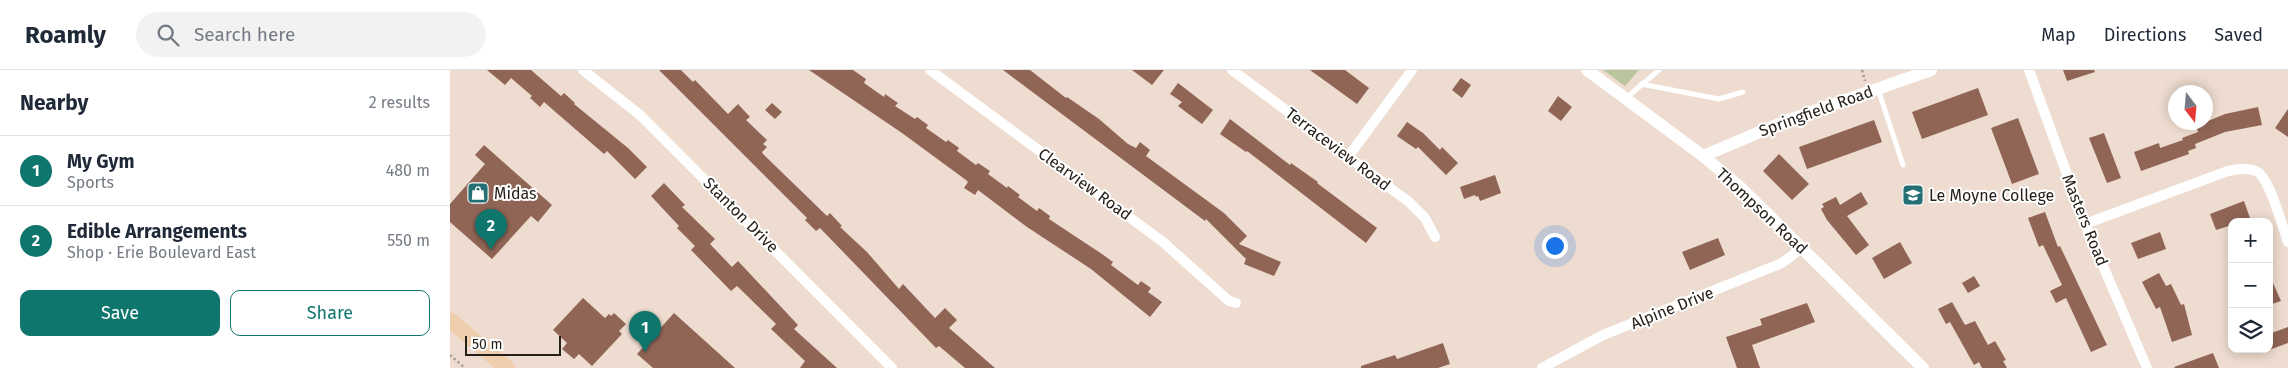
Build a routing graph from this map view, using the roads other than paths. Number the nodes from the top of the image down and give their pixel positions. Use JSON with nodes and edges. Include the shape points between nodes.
{"nodes":[{"id":1,"x":584,"y":70,"type":"edge"},
{"id":2,"x":930,"y":70,"type":"edge"},
{"id":3,"x":1232,"y":70,"type":"edge"},
{"id":4,"x":1412,"y":70,"type":"edge"},
{"id":5,"x":1587,"y":70,"type":"edge"},
{"id":6,"x":1659,"y":70,"type":"edge"},
{"id":7,"x":1931,"y":70,"type":"edge"},
{"id":8,"x":2029,"y":70,"type":"edge"},
{"id":9,"x":1641,"y":84,"type":"junction"},
{"id":10,"x":1878,"y":89,"type":"junction"},
{"id":11,"x":1743,"y":92,"type":"dead end"},
{"id":12,"x":1626,"y":98,"type":"junction"},
{"id":13,"x":1703,"y":156,"type":"junction"},
{"id":14,"x":1348,"y":157,"type":"junction"},
{"id":15,"x":1903,"y":165,"type":"dead end"},
{"id":16,"x":2085,"y":224,"type":"junction"},
{"id":17,"x":1435,"y":237,"type":"dead end"},
{"id":18,"x":2288,"y":242,"type":"edge"},
{"id":19,"x":1802,"y":248,"type":"junction"},
{"id":20,"x":1236,"y":303,"type":"dead end"},
{"id":21,"x":450,"y":320,"type":"edge"},
{"id":22,"x":507,"y":368,"type":"edge"},
{"id":23,"x":892,"y":368,"type":"edge"},
{"id":24,"x":1542,"y":368,"type":"edge"},
{"id":25,"x":1923,"y":368,"type":"edge"},
{"id":26,"x":2147,"y":368,"type":"edge"}],
"edges":[{"from":1,"to":23,"type":"street","name":"Stanton Drive","via":[[640,114]]},
{"from":2,"to":20,"type":"street","name":"Clearview Road","via":[[1163,242]]},
{"from":3,"to":14,"type":"street","name":"Terraceview Road"},
{"from":4,"to":14,"type":"street"},
{"from":5,"to":12,"type":"street","name":"Thompson Road"},
{"from":6,"to":9,"type":"lane"},
{"from":7,"to":10,"type":"street","name":"Springfield Road"},
{"from":8,"to":16,"type":"street","name":"Masters Road"},
{"from":9,"to":11,"type":"lane","via":[[1719,99]]},
{"from":9,"to":12,"type":"lane"},
{"from":10,"to":13,"type":"street","name":"Springfield Road"},
{"from":10,"to":15,"type":"lane"},
{"from":12,"to":13,"type":"street","name":"Thompson Road"},
{"from":13,"to":19,"type":"street","name":"Thompson Road"},
{"from":14,"to":17,"type":"street","name":"Terraceview Road","via":[[1409,202],[1425,218]]},
{"from":16,"to":18,"type":"street","via":[[2244,168],[2265,178]]},
{"from":16,"to":26,"type":"street","name":"Masters Road"},
{"from":19,"to":24,"type":"street","name":"Alpine Drive","via":[[1782,263],[1603,335]]},
{"from":19,"to":25,"type":"street","name":"Thompson Road"},
{"from":21,"to":22,"type":"main road"}]}
